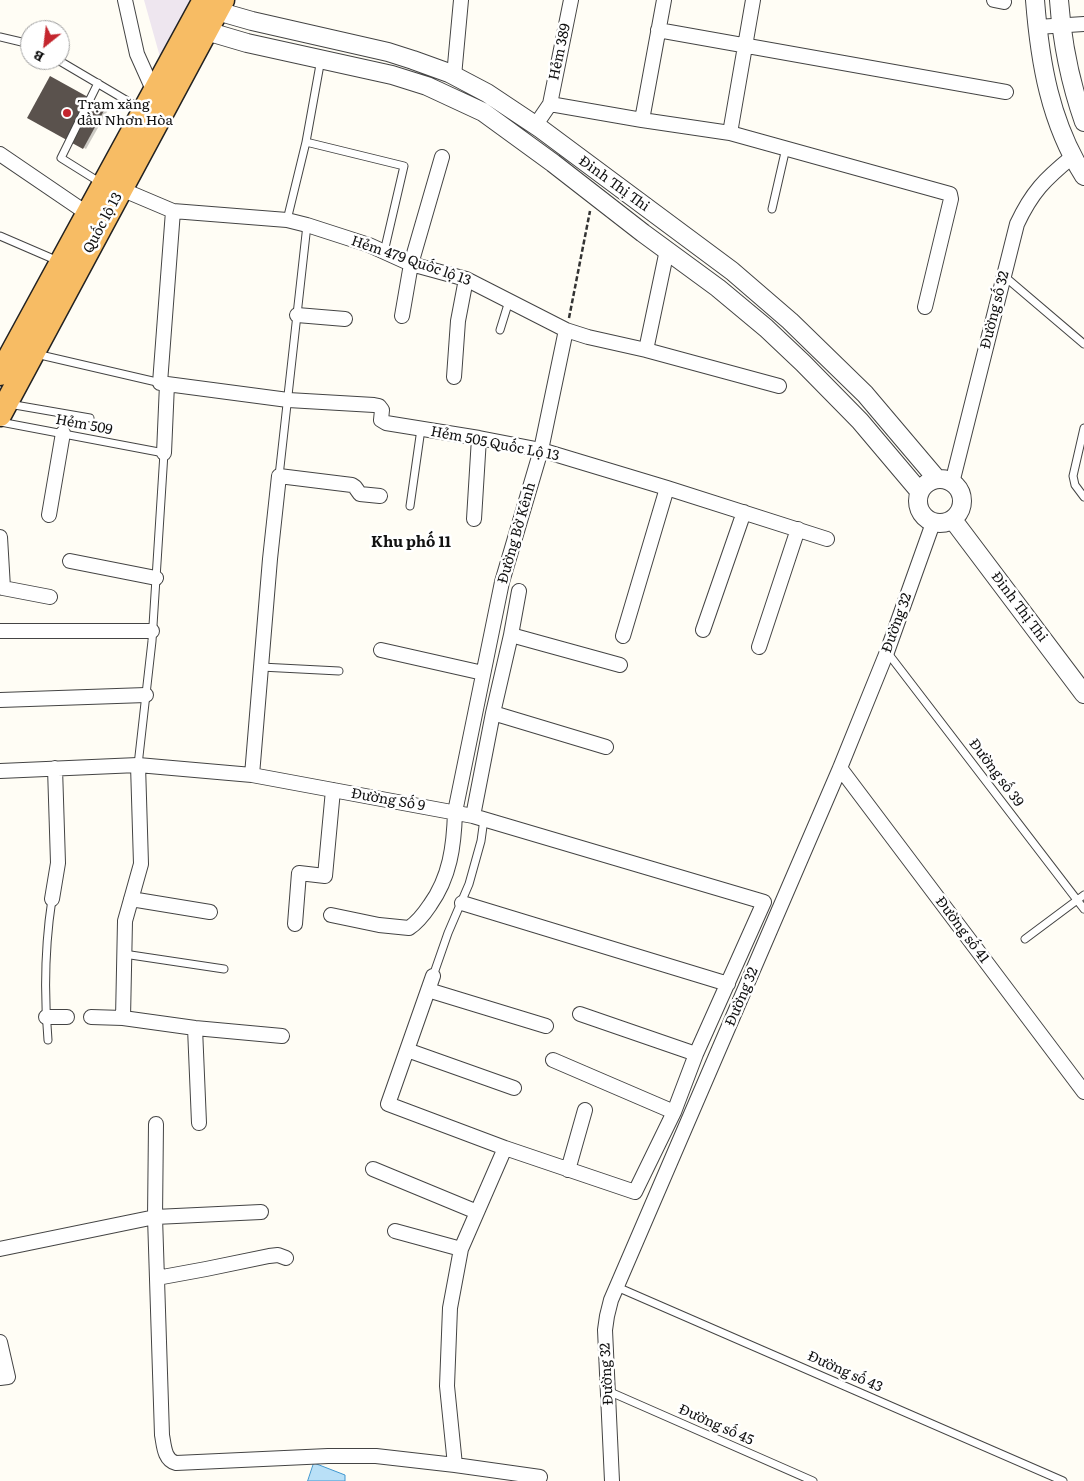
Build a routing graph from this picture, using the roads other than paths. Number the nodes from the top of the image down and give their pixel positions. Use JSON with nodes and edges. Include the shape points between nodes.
{"nodes":[{"id":1,"x":125,"y":0,"type":"edge"},
{"id":2,"x":461,"y":0,"type":"edge"},
{"id":3,"x":571,"y":0,"type":"edge"},
{"id":4,"x":664,"y":0,"type":"edge"},
{"id":5,"x":753,"y":0,"type":"edge"},
{"id":6,"x":1035,"y":0,"type":"edge"},
{"id":7,"x":1059,"y":0,"type":"edge"},
{"id":8,"x":211,"y":4,"type":"edge"},
{"id":9,"x":1084,"y":24,"type":"edge"},
{"id":10,"x":1061,"y":26,"type":"junction"},
{"id":11,"x":1037,"y":27,"type":"junction"},
{"id":12,"x":198,"y":29,"type":"junction"},
{"id":13,"x":658,"y":30,"type":"junction"},
{"id":14,"x":0,"y":37,"type":"edge"},
{"id":15,"x":20,"y":42,"type":"edge"},
{"id":16,"x":745,"y":46,"type":"junction"},
{"id":17,"x":321,"y":58,"type":"junction"},
{"id":18,"x":70,"y":67,"type":"edge"},
{"id":19,"x":454,"y":76,"type":"junction"},
{"id":20,"x":98,"y":83,"type":"junction"},
{"id":21,"x":1006,"y":92,"type":"dead end"},
{"id":22,"x":149,"y":101,"type":"junction"},
{"id":23,"x":550,"y":104,"type":"junction"},
{"id":24,"x":642,"y":120,"type":"junction"},
{"id":25,"x":1084,"y":122,"type":"edge"},
{"id":26,"x":535,"y":126,"type":"junction"},
{"id":27,"x":730,"y":133,"type":"junction"},
{"id":28,"x":306,"y":142,"type":"junction"},
{"id":29,"x":786,"y":148,"type":"junction"},
{"id":30,"x":0,"y":154,"type":"edge"},
{"id":31,"x":442,"y":157,"type":"dead end"},
{"id":32,"x":1072,"y":157,"type":"junction"},
{"id":33,"x":1084,"y":176,"type":"edge"},
{"id":34,"x":113,"y":187,"type":"junction"},
{"id":35,"x":772,"y":210,"type":"dead end"},
{"id":36,"x":173,"y":211,"type":"junction"},
{"id":37,"x":88,"y":214,"type":"junction"},
{"id":38,"x":288,"y":220,"type":"junction"},
{"id":39,"x":307,"y":225,"type":"junction"},
{"id":40,"x":0,"y":236,"type":"edge"},
{"id":41,"x":667,"y":250,"type":"junction"},
{"id":42,"x":384,"y":252,"type":"junction"},
{"id":43,"x":61,"y":262,"type":"junction"},
{"id":44,"x":411,"y":264,"type":"junction"},
{"id":45,"x":1004,"y":276,"type":"junction"},
{"id":46,"x":466,"y":278,"type":"junction"},
{"id":47,"x":509,"y":301,"type":"junction"},
{"id":48,"x":925,"y":307,"type":"dead end"},
{"id":49,"x":297,"y":315,"type":"junction"},
{"id":50,"x":402,"y":316,"type":"dead end"},
{"id":51,"x":345,"y":319,"type":"dead end"},
{"id":52,"x":500,"y":330,"type":"dead end"},
{"id":53,"x":566,"y":330,"type":"junction"},
{"id":54,"x":1084,"y":344,"type":"edge"},
{"id":55,"x":646,"y":350,"type":"junction"},
{"id":56,"x":33,"y":353,"type":"junction"},
{"id":57,"x":0,"y":374,"type":"edge"},
{"id":58,"x":454,"y":377,"type":"dead end"},
{"id":59,"x":163,"y":383,"type":"junction"},
{"id":60,"x":779,"y":386,"type":"dead end"},
{"id":61,"x":288,"y":400,"type":"junction"},
{"id":62,"x":2,"y":413,"type":"edge"},
{"id":63,"x":90,"y":418,"type":"dead end"},
{"id":64,"x":1084,"y":428,"type":"edge"},
{"id":65,"x":421,"y":429,"type":"junction"},
{"id":66,"x":63,"y":433,"type":"junction"},
{"id":67,"x":479,"y":438,"type":"junction"},
{"id":68,"x":542,"y":450,"type":"junction"},
{"id":69,"x":164,"y":453,"type":"junction"},
{"id":70,"x":280,"y":476,"type":"junction"},
{"id":71,"x":945,"y":481,"type":"junction"},
{"id":72,"x":667,"y":488,"type":"junction"},
{"id":73,"x":920,"y":492,"type":"junction"},
{"id":74,"x":380,"y":496,"type":"dead end"},
{"id":75,"x":1084,"y":497,"type":"edge"},
{"id":76,"x":410,"y":506,"type":"dead end"},
{"id":77,"x":744,"y":512,"type":"junction"},
{"id":78,"x":48,"y":514,"type":"dead end"},
{"id":79,"x":474,"y":519,"type":"dead end"},
{"id":80,"x":953,"y":520,"type":"junction"},
{"id":81,"x":933,"y":522,"type":"junction"},
{"id":82,"x":798,"y":529,"type":"junction"},
{"id":83,"x":0,"y":537,"type":"edge"},
{"id":84,"x":827,"y":539,"type":"dead end"},
{"id":85,"x":70,"y":561,"type":"dead end"},
{"id":86,"x":156,"y":578,"type":"junction"},
{"id":87,"x":519,"y":591,"type":"dead end"},
{"id":88,"x":50,"y":598,"type":"dead end"},
{"id":89,"x":703,"y":630,"type":"dead end"},
{"id":90,"x":0,"y":631,"type":"edge"},
{"id":91,"x":152,"y":631,"type":"junction"},
{"id":92,"x":511,"y":635,"type":"junction"},
{"id":93,"x":623,"y":636,"type":"dead end"},
{"id":94,"x":759,"y":647,"type":"dead end"},
{"id":95,"x":381,"y":650,"type":"dead end"},
{"id":96,"x":887,"y":652,"type":"junction"},
{"id":97,"x":620,"y":665,"type":"dead end"},
{"id":98,"x":262,"y":667,"type":"junction"},
{"id":99,"x":339,"y":671,"type":"dead end"},
{"id":100,"x":483,"y":674,"type":"junction"},
{"id":101,"x":1084,"y":694,"type":"edge"},
{"id":102,"x":146,"y":695,"type":"junction"},
{"id":103,"x":0,"y":700,"type":"edge"},
{"id":104,"x":493,"y":713,"type":"junction"},
{"id":105,"x":606,"y":747,"type":"dead end"},
{"id":106,"x":138,"y":765,"type":"junction"},
{"id":107,"x":55,"y":768,"type":"junction"},
{"id":108,"x":840,"y":768,"type":"junction"},
{"id":109,"x":0,"y":771,"type":"edge"},
{"id":110,"x":252,"y":775,"type":"junction"},
{"id":111,"x":333,"y":790,"type":"junction"},
{"id":112,"x":455,"y":812,"type":"junction"},
{"id":113,"x":479,"y":817,"type":"junction"},
{"id":114,"x":1084,"y":895,"type":"edge"},
{"id":115,"x":131,"y":898,"type":"junction"},
{"id":116,"x":52,"y":899,"type":"joint"},
{"id":117,"x":1077,"y":900,"type":"junction"},
{"id":118,"x":462,"y":903,"type":"junction"},
{"id":119,"x":1084,"y":909,"type":"edge"},
{"id":120,"x":210,"y":912,"type":"dead end"},
{"id":121,"x":331,"y":915,"type":"dead end"},
{"id":122,"x":295,"y":924,"type":"dead end"},
{"id":123,"x":1025,"y":939,"type":"dead end"},
{"id":124,"x":124,"y":954,"type":"junction"},
{"id":125,"x":224,"y":969,"type":"dead end"},
{"id":126,"x":434,"y":976,"type":"joint"},
{"id":127,"x":728,"y":984,"type":"junction"},
{"id":128,"x":428,"y":990,"type":"junction"},
{"id":129,"x":580,"y":1014,"type":"dead end"},
{"id":130,"x":46,"y":1017,"type":"junction"},
{"id":131,"x":67,"y":1017,"type":"dead end"},
{"id":132,"x":91,"y":1017,"type":"dead end"},
{"id":133,"x":123,"y":1018,"type":"junction"},
{"id":134,"x":546,"y":1026,"type":"dead end"},
{"id":135,"x":195,"y":1028,"type":"junction"},
{"id":136,"x":282,"y":1036,"type":"dead end"},
{"id":137,"x":48,"y":1040,"type":"dead end"},
{"id":138,"x":407,"y":1050,"type":"junction"},
{"id":139,"x":696,"y":1054,"type":"junction"},
{"id":140,"x":553,"y":1060,"type":"dead end"},
{"id":141,"x":514,"y":1088,"type":"dead end"},
{"id":142,"x":1084,"y":1092,"type":"edge"},
{"id":143,"x":585,"y":1110,"type":"dead end"},
{"id":144,"x":674,"y":1112,"type":"junction"},
{"id":145,"x":199,"y":1123,"type":"dead end"},
{"id":146,"x":156,"y":1124,"type":"dead end"},
{"id":147,"x":505,"y":1148,"type":"junction"},
{"id":148,"x":373,"y":1169,"type":"dead end"},
{"id":149,"x":568,"y":1170,"type":"junction"},
{"id":150,"x":261,"y":1212,"type":"dead end"},
{"id":151,"x":477,"y":1212,"type":"junction"},
{"id":152,"x":155,"y":1217,"type":"junction"},
{"id":153,"x":395,"y":1231,"type":"dead end"},
{"id":154,"x":0,"y":1249,"type":"edge"},
{"id":155,"x":461,"y":1249,"type":"junction"},
{"id":156,"x":286,"y":1258,"type":"dead end"},
{"id":157,"x":157,"y":1278,"type":"junction"},
{"id":158,"x":616,"y":1287,"type":"junction"},
{"id":159,"x":0,"y":1342,"type":"edge"},
{"id":160,"x":0,"y":1378,"type":"edge"},
{"id":161,"x":608,"y":1392,"type":"junction"},
{"id":162,"x":455,"y":1465,"type":"junction"},
{"id":163,"x":540,"y":1477,"type":"dead end"},
{"id":164,"x":612,"y":1481,"type":"edge"},
{"id":165,"x":813,"y":1481,"type":"edge"},
{"id":166,"x":1063,"y":1481,"type":"edge"}],
"edges":[{"from":1,"to":22,"type":"street"},
{"from":2,"to":19,"type":"street"},
{"from":3,"to":23,"type":"street","name":"Hẻm 389"},
{"from":4,"to":13,"type":"street"},
{"from":5,"to":16,"type":"street"},
{"from":6,"to":11,"type":"street"},
{"from":7,"to":10,"type":"street"},
{"from":8,"to":12,"type":"highway","name":"Quốc lộ 13"},
{"from":8,"to":19,"type":"street","name":"Đinh Thị Thi","via":[[252,22],[388,52]]},
{"from":9,"to":10,"type":"street"},
{"from":10,"to":11,"type":"street"},
{"from":10,"to":25,"type":"street","via":[[1068,72]]},
{"from":11,"to":32,"type":"street","via":[[1049,95]]},
{"from":12,"to":17,"type":"street","name":"Đinh Thị Thi"},
{"from":12,"to":22,"type":"highway","name":"Quốc lộ 13"},
{"from":12,"to":34,"type":"highway","name":"Quốc lộ 13"},
{"from":13,"to":16,"type":"street"},
{"from":13,"to":24,"type":"street"},
{"from":14,"to":15,"type":"lane"},
{"from":16,"to":21,"type":"street"},
{"from":16,"to":27,"type":"street"},
{"from":17,"to":28,"type":"lane"},
{"from":17,"to":41,"type":"street","name":"Đinh Thị Thi","via":[[427,86],[483,112]]},
{"from":18,"to":20,"type":"lane"},
{"from":19,"to":26,"type":"street","name":"Đinh Thị Thi","via":[[487,93]]},
{"from":20,"to":22,"type":"lane"},
{"from":20,"to":34,"type":"lane","via":[[61,158]]},
{"from":22,"to":34,"type":"highway","name":"Quốc lộ 13"},
{"from":23,"to":24,"type":"street"},
{"from":23,"to":26,"type":"street"},
{"from":24,"to":27,"type":"street"},
{"from":26,"to":71,"type":"street","name":"Đinh Thị Thi","via":[[732,271],[790,321],[865,394]]},
{"from":27,"to":29,"type":"street"},
{"from":28,"to":38,"type":"lane"},
{"from":28,"to":42,"type":"lane","via":[[404,166]]},
{"from":29,"to":35,"type":"lane"},
{"from":29,"to":48,"type":"street","via":[[950,194]]},
{"from":30,"to":37,"type":"street"},
{"from":31,"to":44,"type":"street"},
{"from":32,"to":33,"type":"street"},
{"from":32,"to":45,"type":"street","name":"Đường số 32","via":[[1039,186],[1027,204],[1017,224]]},
{"from":34,"to":36,"type":"street","name":"Hẻm 479 Quốc lộ 13"},
{"from":34,"to":37,"type":"highway","name":"Quốc lộ 13"},
{"from":34,"to":56,"type":"highway","name":"Quốc lộ 13"},
{"from":36,"to":38,"type":"street","name":"Hẻm 479 Quốc lộ 13"},
{"from":36,"to":59,"type":"street"},
{"from":37,"to":43,"type":"highway","name":"Quốc lộ 13"},
{"from":38,"to":39,"type":"street","name":"Hẻm 479 Quốc lộ 13"},
{"from":39,"to":42,"type":"street","name":"Hẻm 479 Quốc lộ 13"},
{"from":39,"to":49,"type":"lane"},
{"from":40,"to":43,"type":"lane"},
{"from":41,"to":55,"type":"street"},
{"from":41,"to":73,"type":"street","name":"Đinh Thị Thi","via":[[742,308],[803,363],[860,421]]},
{"from":42,"to":44,"type":"street","name":"Hẻm 479 Quốc lộ 13"},
{"from":43,"to":57,"type":"highway","name":"Quốc lộ 13"},
{"from":44,"to":46,"type":"street","name":"Hẻm 479 Quốc lộ 13"},
{"from":44,"to":50,"type":"street"},
{"from":45,"to":54,"type":"lane"},
{"from":45,"to":71,"type":"street","name":"Đường số 32"},
{"from":46,"to":47,"type":"street","name":"Hẻm 479 Quốc lộ 13"},
{"from":46,"to":58,"type":"street","via":[[458,321]]},
{"from":47,"to":52,"type":"lane"},
{"from":47,"to":53,"type":"street","name":"Hẻm 479 Quốc lộ 13"},
{"from":49,"to":51,"type":"street"},
{"from":49,"to":61,"type":"lane"},
{"from":53,"to":55,"type":"street","name":"Hẻm 479 Quốc lộ 13"},
{"from":53,"to":68,"type":"street","name":"Đường Bờ Kênh"},
{"from":55,"to":60,"type":"street","name":"Hẻm 479 Quốc lộ 13"},
{"from":56,"to":59,"type":"lane"},
{"from":56,"to":62,"type":"highway","name":"Quốc lộ 13"},
{"from":59,"to":61,"type":"street","name":"Hẻm 505 Quốc Lộ 13"},
{"from":59,"to":69,"type":"street"},
{"from":61,"to":65,"type":"street","name":"Hẻm 505 Quốc Lộ 13","via":[[379,406],[384,422]]},
{"from":61,"to":70,"type":"lane"},
{"from":62,"to":63,"type":"lane"},
{"from":62,"to":66,"type":"lane","name":"Hẻm 509"},
{"from":64,"to":75,"type":"lane","via":[[1073,476],[1075,486]]},
{"from":65,"to":67,"type":"street","name":"Hẻm 505 Quốc Lộ 13"},
{"from":65,"to":76,"type":"lane"},
{"from":66,"to":69,"type":"lane","name":"Hẻm 509"},
{"from":66,"to":78,"type":"street"},
{"from":67,"to":68,"type":"street","name":"Hẻm 505 Quốc Lộ 13"},
{"from":67,"to":79,"type":"street"},
{"from":68,"to":72,"type":"street","name":"Hẻm 505 Quốc Lộ 13"},
{"from":68,"to":100,"type":"street","name":"Đường Bờ Kênh","via":[[502,582]]},
{"from":69,"to":86,"type":"lane"},
{"from":70,"to":74,"type":"street","via":[[352,485],[360,494]]},
{"from":70,"to":98,"type":"street"},
{"from":71,"to":73,"type":"street","via":[[930,481]]},
{"from":71,"to":80,"type":"street","via":[[962,494],[962,509]]},
{"from":72,"to":77,"type":"street","name":"Hẻm 505 Quốc Lộ 13"},
{"from":72,"to":93,"type":"street"},
{"from":73,"to":81,"type":"street","via":[[918,500],[922,514]]},
{"from":77,"to":82,"type":"street","name":"Hẻm 505 Quốc Lộ 13"},
{"from":77,"to":89,"type":"street"},
{"from":80,"to":81,"type":"street","via":[[940,524]]},
{"from":80,"to":101,"type":"street","name":"Đinh Thị Thi"},
{"from":81,"to":96,"type":"street","name":"Đường 32"},
{"from":82,"to":84,"type":"street","name":"Hẻm 505 Quốc Lộ 13"},
{"from":82,"to":94,"type":"street"},
{"from":83,"to":88,"type":"street","via":[[3,588]]},
{"from":85,"to":86,"type":"street"},
{"from":86,"to":91,"type":"lane"},
{"from":87,"to":92,"type":"street"},
{"from":90,"to":91,"type":"street"},
{"from":91,"to":102,"type":"lane"},
{"from":92,"to":97,"type":"street"},
{"from":92,"to":104,"type":"street"},
{"from":95,"to":100,"type":"street"},
{"from":96,"to":108,"type":"street","name":"Đường 32"},
{"from":96,"to":117,"type":"lane","name":"Đường số 39"},
{"from":98,"to":99,"type":"lane"},
{"from":98,"to":110,"type":"street"},
{"from":100,"to":112,"type":"street","name":"Đường Bờ Kênh"},
{"from":102,"to":103,"type":"street"},
{"from":102,"to":106,"type":"lane"},
{"from":104,"to":105,"type":"street"},
{"from":104,"to":113,"type":"street"},
{"from":106,"to":107,"type":"street","name":"Đường Số 9"},
{"from":106,"to":110,"type":"street","name":"Đường Số 9"},
{"from":106,"to":115,"type":"street","via":[[141,864]]},
{"from":107,"to":109,"type":"street","name":"Đường Số 9"},
{"from":107,"to":116,"type":"street","via":[[58,863]]},
{"from":108,"to":142,"type":"street","name":"Đường số 41"},
{"from":108,"to":158,"type":"street","name":"Đường 32"},
{"from":110,"to":111,"type":"street","name":"Đường Số 9"},
{"from":111,"to":112,"type":"street","name":"Đường Số 9"},
{"from":111,"to":122,"type":"street","via":[[325,876],[299,873]]},
{"from":112,"to":113,"type":"street","name":"Đường Số 9"},
{"from":112,"to":121,"type":"street","name":"Đường Bờ Kênh","via":[[445,879],[434,900],[413,925],[403,928]]},
{"from":113,"to":118,"type":"lane","via":[[482,841]]},
{"from":113,"to":127,"type":"street","name":"Đường Số 9","via":[[764,902]]},
{"from":114,"to":117,"type":"lane"},
{"from":115,"to":120,"type":"street"},
{"from":115,"to":124,"type":"street","via":[[125,921]]},
{"from":116,"to":130,"type":"lane"},
{"from":117,"to":119,"type":"lane","name":"Đường số 39"},
{"from":117,"to":123,"type":"lane"},
{"from":118,"to":126,"type":"lane"},
{"from":118,"to":127,"type":"street"},
{"from":124,"to":125,"type":"lane"},
{"from":124,"to":133,"type":"street"},
{"from":126,"to":128,"type":"street"},
{"from":127,"to":139,"type":"street"},
{"from":128,"to":134,"type":"street"},
{"from":128,"to":138,"type":"street"},
{"from":129,"to":139,"type":"street"},
{"from":130,"to":131,"type":"street"},
{"from":130,"to":137,"type":"lane"},
{"from":132,"to":133,"type":"street"},
{"from":133,"to":135,"type":"street"},
{"from":135,"to":136,"type":"street"},
{"from":135,"to":145,"type":"street"},
{"from":138,"to":141,"type":"street"},
{"from":138,"to":147,"type":"street","via":[[388,1104]]},
{"from":139,"to":144,"type":"street"},
{"from":140,"to":144,"type":"street"},
{"from":143,"to":149,"type":"street"},
{"from":144,"to":149,"type":"street","via":[[635,1192]]},
{"from":146,"to":152,"type":"street"},
{"from":147,"to":149,"type":"street"},
{"from":147,"to":151,"type":"street"},
{"from":148,"to":151,"type":"street"},
{"from":150,"to":152,"type":"street"},
{"from":151,"to":155,"type":"street"},
{"from":152,"to":154,"type":"street"},
{"from":152,"to":157,"type":"street"},
{"from":153,"to":155,"type":"street"},
{"from":155,"to":162,"type":"street","via":[[450,1308],[447,1386]]},
{"from":156,"to":157,"type":"street","via":[[269,1256]]},
{"from":157,"to":162,"type":"street","via":[[162,1434],[170,1462],[376,1456]]},
{"from":158,"to":161,"type":"street","name":"Đường 32","via":[[605,1330]]},
{"from":158,"to":166,"type":"lane","name":"Đường số 43"},
{"from":159,"to":160,"type":"street","via":[[8,1377]]},
{"from":161,"to":164,"type":"street","name":"Đường 32"},
{"from":161,"to":165,"type":"lane","name":"Đường số 45"},
{"from":162,"to":163,"type":"street"}]}
